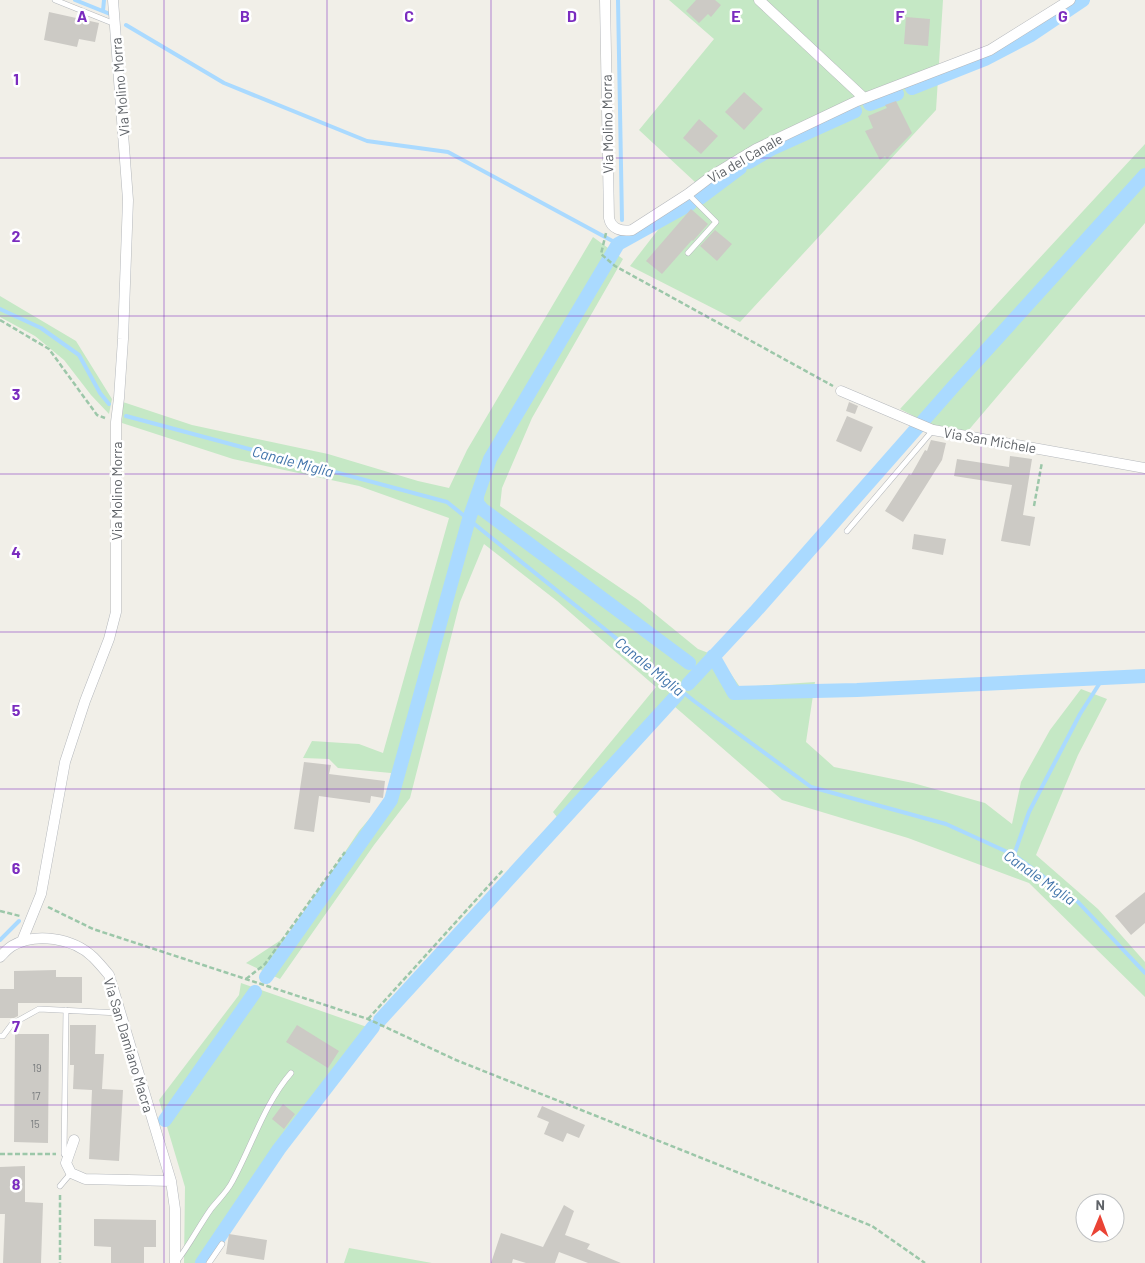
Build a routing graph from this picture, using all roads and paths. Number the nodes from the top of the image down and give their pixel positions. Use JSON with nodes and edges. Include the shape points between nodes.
{"nodes":[{"id":1,"x":55,"y":0,"type":"edge"},
{"id":2,"x":113,"y":0,"type":"edge"},
{"id":3,"x":604,"y":0,"type":"edge"},
{"id":4,"x":758,"y":0,"type":"edge"},
{"id":5,"x":1070,"y":0,"type":"edge"},
{"id":6,"x":115,"y":24,"type":"junction"},
{"id":7,"x":864,"y":98,"type":"junction"},
{"id":8,"x":688,"y":194,"type":"junction"},
{"id":9,"x":632,"y":230,"type":"joint"},
{"id":10,"x":607,"y":232,"type":"dead end"},
{"id":11,"x":688,"y":253,"type":"dead end"},
{"id":12,"x":0,"y":320,"type":"edge"},
{"id":13,"x":841,"y":391,"type":"joint"},
{"id":14,"x":116,"y":422,"type":"junction"},
{"id":15,"x":930,"y":429,"type":"junction"},
{"id":16,"x":1044,"y":450,"type":"junction"},
{"id":17,"x":1145,"y":468,"type":"edge"},
{"id":18,"x":1034,"y":506,"type":"dead end"},
{"id":19,"x":848,"y":531,"type":"dead end"},
{"id":20,"x":345,"y":852,"type":"dead end"},
{"id":21,"x":503,"y":870,"type":"dead end"},
{"id":22,"x":38,"y":902,"type":"junction"},
{"id":23,"x":0,"y":911,"type":"edge"},
{"id":24,"x":31,"y":919,"type":"junction"},
{"id":25,"x":22,"y":941,"type":"junction"},
{"id":26,"x":0,"y":957,"type":"edge"},
{"id":27,"x":246,"y":979,"type":"junction"},
{"id":28,"x":66,"y":1010,"type":"junction"},
{"id":29,"x":119,"y":1013,"type":"junction"},
{"id":30,"x":368,"y":1019,"type":"junction"},
{"id":31,"x":0,"y":1036,"type":"edge"},
{"id":32,"x":291,"y":1073,"type":"dead end"},
{"id":33,"x":74,"y":1140,"type":"dead end"},
{"id":34,"x":0,"y":1154,"type":"edge"},
{"id":35,"x":57,"y":1154,"type":"joint"},
{"id":36,"x":66,"y":1154,"type":"junction"},
{"id":37,"x":71,"y":1173,"type":"junction"},
{"id":38,"x":171,"y":1181,"type":"junction"},
{"id":39,"x":60,"y":1186,"type":"joint"},
{"id":40,"x":222,"y":1244,"type":"dead end"},
{"id":41,"x":60,"y":1263,"type":"edge"},
{"id":42,"x":175,"y":1263,"type":"edge"},
{"id":43,"x":209,"y":1263,"type":"edge"},
{"id":44,"x":925,"y":1263,"type":"edge"}],
"edges":[{"from":1,"to":6,"type":"lane"},
{"from":2,"to":6,"type":"street","name":"Via Molino Morra"},
{"from":3,"to":9,"type":"street","name":"Via Molino Morra","via":[[609,218],[615,228]]},
{"from":4,"to":7,"type":"street"},
{"from":5,"to":7,"type":"street","name":"Via del Canale","via":[[990,50]]},
{"from":6,"to":14,"type":"street","name":"Via Molino Morra","via":[[128,200],[120,398]]},
{"from":7,"to":8,"type":"street","name":"Via del Canale","via":[[756,148]]},
{"from":8,"to":9,"type":"street","name":"Via del Canale"},
{"from":8,"to":11,"type":"lane","via":[[716,222]]},
{"from":10,"to":13,"type":"path","via":[[601,254],[614,266]]},
{"from":12,"to":14,"type":"path","via":[[48,349],[97,415]]},
{"from":13,"to":15,"type":"street","name":"Via San Michele"},
{"from":14,"to":22,"type":"street","name":"Via Molino Morra","via":[[116,612],[65,762]]},
{"from":15,"to":16,"type":"street","name":"Via San Michele"},
{"from":15,"to":19,"type":"lane"},
{"from":16,"to":17,"type":"street","name":"Via San Michele"},
{"from":16,"to":18,"type":"path"},
{"from":20,"to":27,"type":"path","via":[[265,964]]},
{"from":21,"to":30,"type":"path"},
{"from":22,"to":24,"type":"street","name":"Via Molino Morra"},
{"from":22,"to":27,"type":"path","via":[[93,929]]},
{"from":23,"to":24,"type":"path"},
{"from":24,"to":25,"type":"street","name":"Via Molino Morra"},
{"from":25,"to":26,"type":"street"},
{"from":25,"to":29,"type":"street","name":"Via San Damiano Macra","via":[[52,939],[92,956],[109,975]]},
{"from":27,"to":30,"type":"path"},
{"from":28,"to":29,"type":"lane"},
{"from":28,"to":31,"type":"lane","via":[[39,1009],[12,1024]]},
{"from":28,"to":36,"type":"lane"},
{"from":29,"to":38,"type":"street","name":"Via San Damiano Macra"},
{"from":30,"to":44,"type":"path","via":[[456,1060],[872,1226]]},
{"from":32,"to":42,"type":"lane","via":[[283,1081],[262,1120],[232,1184]]},
{"from":33,"to":36,"type":"street"},
{"from":34,"to":35,"type":"path"},
{"from":35,"to":36,"type":"lane"},
{"from":36,"to":37,"type":"street"},
{"from":37,"to":38,"type":"street","via":[[85,1179]]},
{"from":37,"to":39,"type":"lane"},
{"from":38,"to":42,"type":"street","name":"Via San Damiano Macra","via":[[175,1209]]},
{"from":39,"to":41,"type":"path"},
{"from":40,"to":43,"type":"lane"}]}
